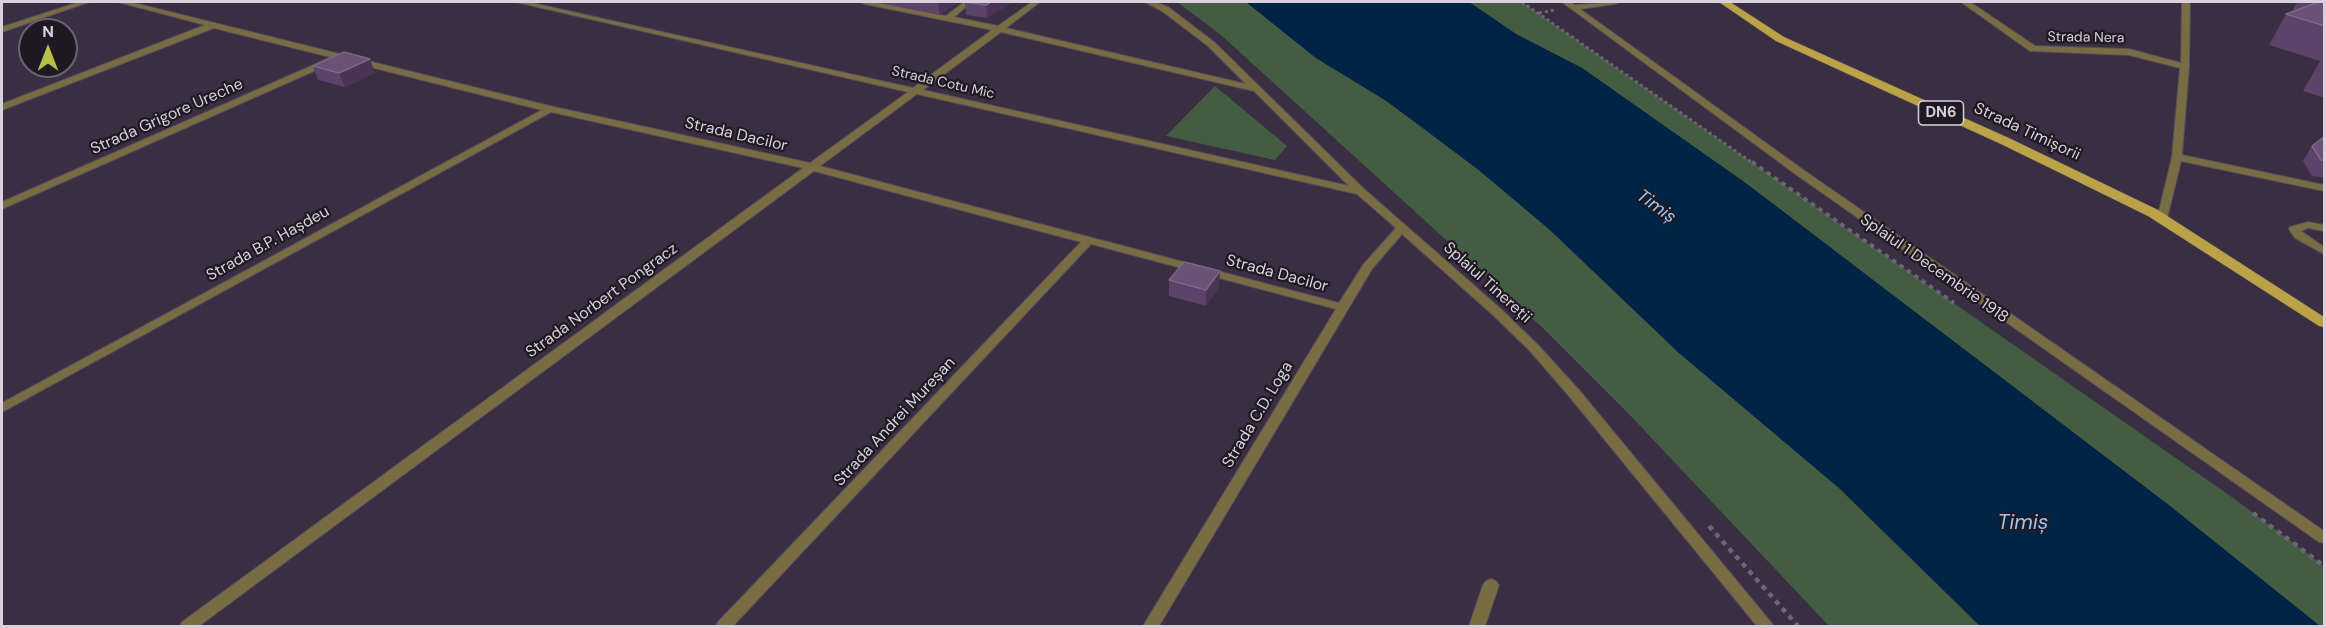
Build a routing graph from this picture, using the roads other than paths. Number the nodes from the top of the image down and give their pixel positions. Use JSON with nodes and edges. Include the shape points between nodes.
{"nodes":[{"id":1,"x":85,"y":2,"type":"edge"},
{"id":2,"x":122,"y":2,"type":"edge"},
{"id":3,"x":520,"y":2,"type":"edge"},
{"id":4,"x":865,"y":2,"type":"edge"},
{"id":5,"x":968,"y":2,"type":"edge"},
{"id":6,"x":1036,"y":2,"type":"edge"},
{"id":7,"x":1149,"y":2,"type":"edge"},
{"id":8,"x":1615,"y":2,"type":"edge"},
{"id":9,"x":1724,"y":2,"type":"edge"},
{"id":10,"x":1965,"y":2,"type":"edge"},
{"id":11,"x":2186,"y":2,"type":"edge"},
{"id":12,"x":1570,"y":4,"type":"edge"},
{"id":13,"x":948,"y":18,"type":"junction"},
{"id":14,"x":213,"y":25,"type":"junction"},
{"id":15,"x":999,"y":29,"type":"junction"},
{"id":16,"x":2,"y":30,"type":"edge"},
{"id":17,"x":344,"y":55,"type":"junction"},
{"id":18,"x":2185,"y":67,"type":"junction"},
{"id":19,"x":1257,"y":89,"type":"junction"},
{"id":20,"x":915,"y":91,"type":"junction"},
{"id":21,"x":2,"y":107,"type":"edge"},
{"id":22,"x":550,"y":109,"type":"junction"},
{"id":23,"x":2177,"y":157,"type":"junction"},
{"id":24,"x":812,"y":167,"type":"junction"},
{"id":25,"x":2325,"y":188,"type":"edge"},
{"id":26,"x":1360,"y":191,"type":"junction"},
{"id":27,"x":2,"y":206,"type":"edge"},
{"id":28,"x":2162,"y":219,"type":"junction"},
{"id":29,"x":1402,"y":228,"type":"junction"},
{"id":30,"x":2325,"y":228,"type":"edge"},
{"id":31,"x":1089,"y":240,"type":"junction"},
{"id":32,"x":2325,"y":251,"type":"edge"},
{"id":33,"x":1341,"y":307,"type":"junction"},
{"id":34,"x":2306,"y":314,"type":"junction"},
{"id":35,"x":2325,"y":323,"type":"edge"},
{"id":36,"x":2325,"y":333,"type":"edge"},
{"id":37,"x":2,"y":408,"type":"edge"},
{"id":38,"x":2325,"y":538,"type":"edge"},
{"id":39,"x":1491,"y":585,"type":"dead end"},
{"id":40,"x":188,"y":627,"type":"edge"},
{"id":41,"x":724,"y":627,"type":"edge"},
{"id":42,"x":1151,"y":627,"type":"edge"},
{"id":43,"x":1477,"y":627,"type":"edge"},
{"id":44,"x":1766,"y":627,"type":"edge"}],
"edges":[{"from":1,"to":16,"type":"street"},
{"from":2,"to":14,"type":"street","name":"Strada Dacilor"},
{"from":3,"to":20,"type":"street","name":"Strada Cotu Mic"},
{"from":4,"to":13,"type":"street"},
{"from":5,"to":13,"type":"street"},
{"from":6,"to":15,"type":"street","name":"Strada Norbert Pongracz"},
{"from":7,"to":19,"type":"street","name":"Splaiul Tinereții","via":[[1189,26]]},
{"from":8,"to":12,"type":"street","name":"Splaiul 1 Decembrie 1918"},
{"from":9,"to":28,"type":"main road","name":"Strada Timișorii","number":"DN6","via":[[1780,39],[2007,142]]},
{"from":10,"to":18,"type":"street","name":"Strada Nera","via":[[2033,49],[2129,52]]},
{"from":11,"to":18,"type":"street"},
{"from":12,"to":38,"type":"street","name":"Splaiul 1 Decembrie 1918","via":[[1798,171]]},
{"from":13,"to":15,"type":"street"},
{"from":14,"to":17,"type":"street","name":"Strada Dacilor"},
{"from":14,"to":21,"type":"street"},
{"from":15,"to":19,"type":"street"},
{"from":15,"to":20,"type":"street","name":"Strada Norbert Pongracz"},
{"from":17,"to":22,"type":"street","name":"Strada Dacilor"},
{"from":17,"to":27,"type":"street","name":"Strada Grigore Ureche"},
{"from":18,"to":23,"type":"street"},
{"from":19,"to":26,"type":"street","name":"Splaiul Tinereții"},
{"from":20,"to":24,"type":"street","name":"Strada Norbert Pongracz"},
{"from":20,"to":26,"type":"street","name":"Strada Cotu Mic"},
{"from":22,"to":24,"type":"street","name":"Strada Dacilor"},
{"from":22,"to":37,"type":"street","name":"Strada B.P. Hașdeu"},
{"from":23,"to":25,"type":"street"},
{"from":23,"to":28,"type":"street"},
{"from":24,"to":31,"type":"street","name":"Strada Dacilor"},
{"from":24,"to":40,"type":"street","name":"Strada Norbert Pongracz"},
{"from":26,"to":29,"type":"street","name":"Splaiul Tinereții"},
{"from":28,"to":34,"type":"main road","name":"Strada Timișorii","number":"DN6"},
{"from":29,"to":33,"type":"street","name":"Strada C.D. Loga","via":[[1366,267]]},
{"from":29,"to":44,"type":"street","name":"Splaiul Tinereții","via":[[1497,312],[1556,372]]},
{"from":30,"to":32,"type":"street","via":[[2308,225],[2294,229]]},
{"from":31,"to":33,"type":"street","name":"Strada Dacilor"},
{"from":31,"to":41,"type":"street","name":"Strada Andrei Mureșan"},
{"from":33,"to":42,"type":"street","name":"Strada C.D. Loga"},
{"from":34,"to":35,"type":"main road","name":"Strada Timișorii","number":"DN6"},
{"from":34,"to":36,"type":"main road","name":"Strada Timișorii"},
{"from":39,"to":43,"type":"street"}]}
